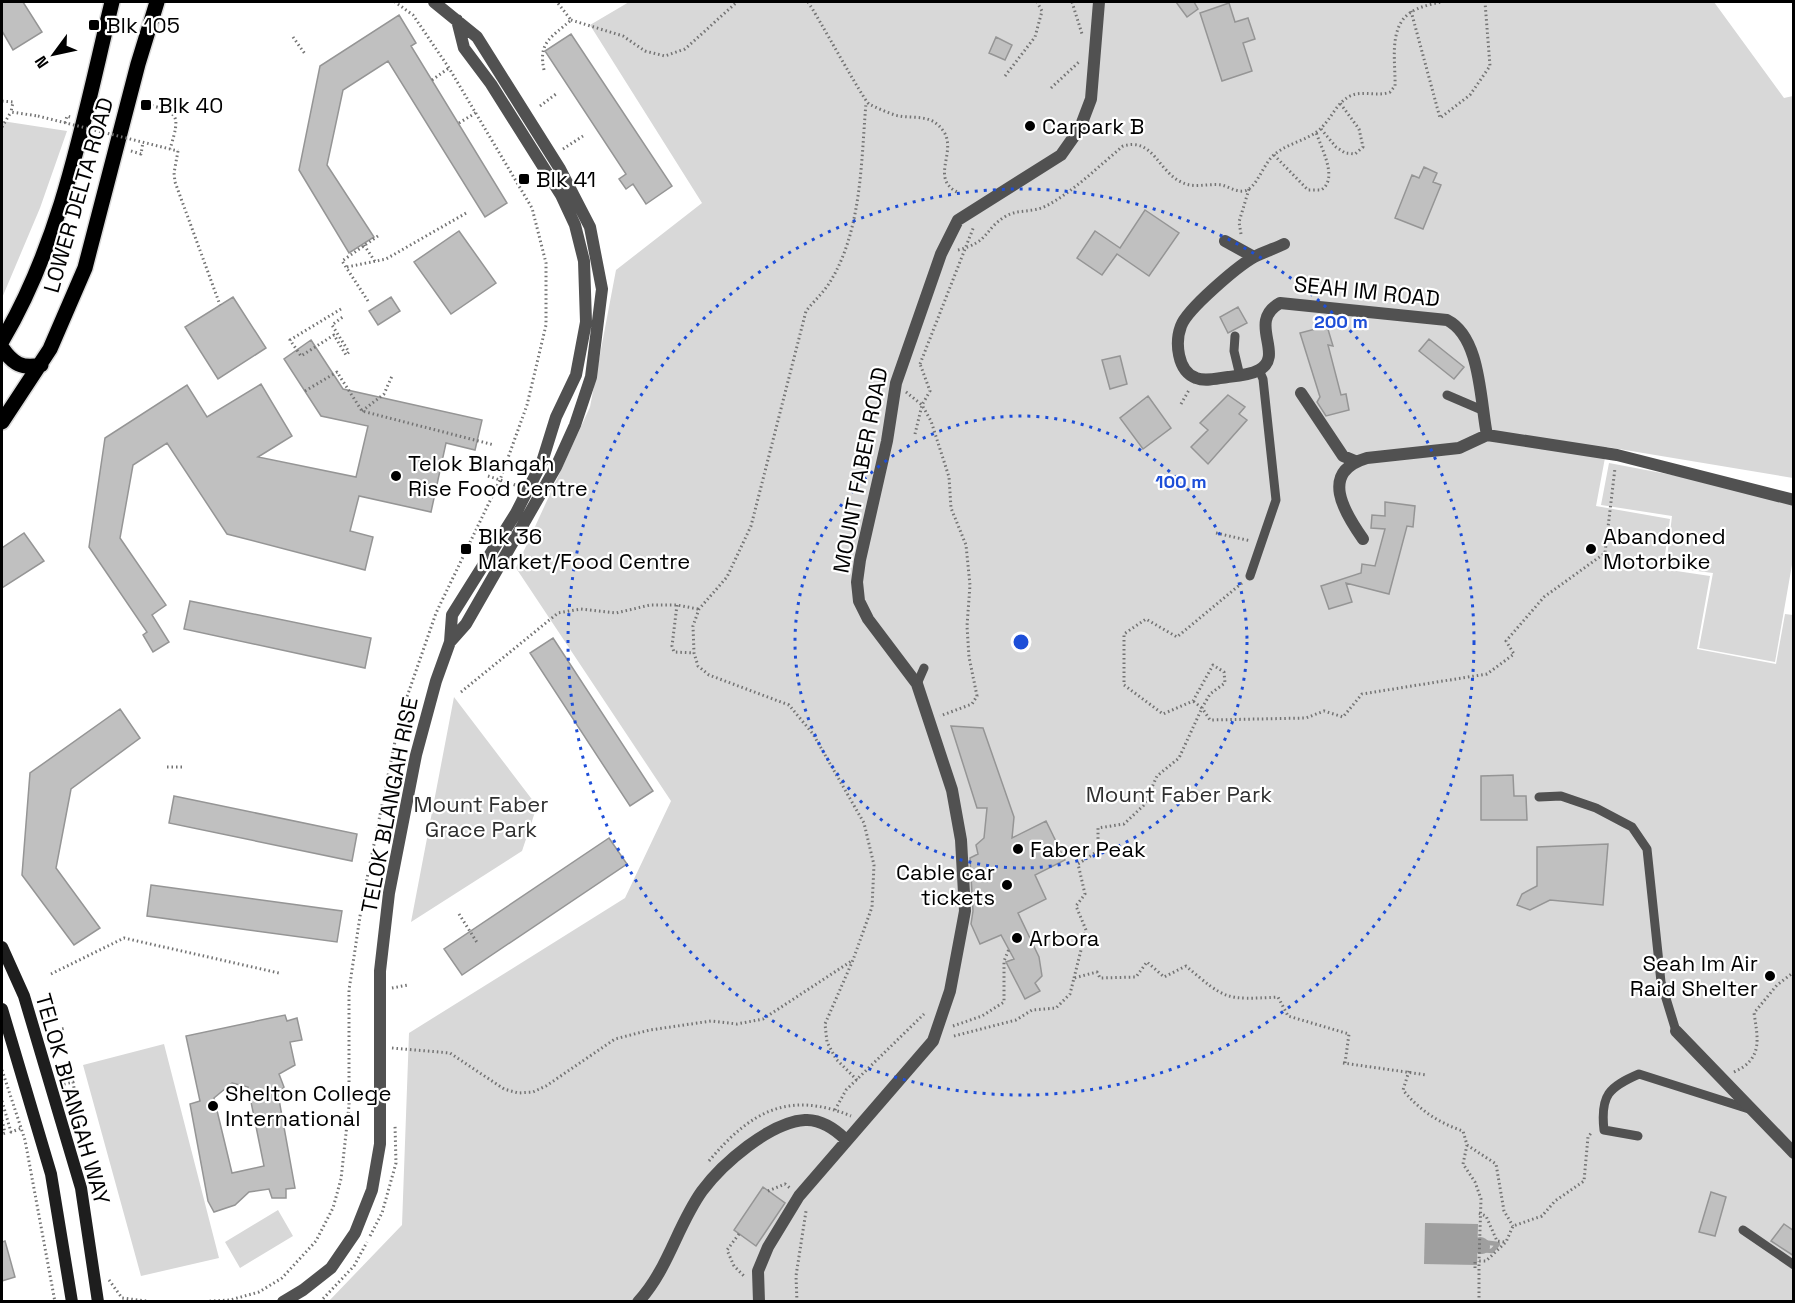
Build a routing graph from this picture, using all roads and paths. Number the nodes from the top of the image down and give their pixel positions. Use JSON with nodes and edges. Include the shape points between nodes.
{"nodes":[{"id":1,"x":112,"y":2,"type":"edge"},
{"id":2,"x":145,"y":2,"type":"edge"},
{"id":3,"x":157,"y":2,"type":"edge"},
{"id":4,"x":395,"y":2,"type":"edge"},
{"id":5,"x":434,"y":2,"type":"edge"},
{"id":6,"x":558,"y":2,"type":"edge"},
{"id":7,"x":737,"y":2,"type":"edge"},
{"id":8,"x":808,"y":2,"type":"edge"},
{"id":9,"x":1037,"y":2,"type":"edge"},
{"id":10,"x":1072,"y":2,"type":"edge"},
{"id":11,"x":1099,"y":2,"type":"edge"},
{"id":12,"x":1441,"y":2,"type":"edge"},
{"id":13,"x":1485,"y":2,"type":"edge"},
{"id":14,"x":1412,"y":11,"type":"junction"},
{"id":15,"x":457,"y":20,"type":"junction"},
{"id":16,"x":571,"y":20,"type":"junction"},
{"id":17,"x":293,"y":37,"type":"dead end"},
{"id":18,"x":1083,"y":38,"type":"dead end"},
{"id":19,"x":305,"y":54,"type":"dead end"},
{"id":20,"x":1082,"y":58,"type":"dead end"},
{"id":21,"x":138,"y":64,"type":"junction"},
{"id":22,"x":449,"y":68,"type":"junction"},
{"id":23,"x":544,"y":70,"type":"dead end"},
{"id":24,"x":1005,"y":76,"type":"dead end"},
{"id":25,"x":432,"y":80,"type":"dead end"},
{"id":26,"x":1051,"y":88,"type":"dead end"},
{"id":27,"x":556,"y":94,"type":"dead end"},
{"id":28,"x":135,"y":100,"type":"dead end"},
{"id":29,"x":2,"y":101,"type":"edge"},
{"id":30,"x":866,"y":103,"type":"junction"},
{"id":31,"x":1340,"y":103,"type":"junction"},
{"id":32,"x":540,"y":106,"type":"dead end"},
{"id":33,"x":11,"y":112,"type":"junction"},
{"id":34,"x":477,"y":112,"type":"junction"},
{"id":35,"x":459,"y":123,"type":"dead end"},
{"id":36,"x":2,"y":127,"type":"edge"},
{"id":37,"x":1321,"y":129,"type":"junction"},
{"id":38,"x":1316,"y":132,"type":"junction"},
{"id":39,"x":583,"y":136,"type":"dead end"},
{"id":40,"x":143,"y":142,"type":"junction"},
{"id":41,"x":117,"y":147,"type":"junction"},
{"id":42,"x":170,"y":149,"type":"junction"},
{"id":43,"x":563,"y":149,"type":"dead end"},
{"id":44,"x":1274,"y":154,"type":"junction"},
{"id":45,"x":1250,"y":189,"type":"junction"},
{"id":46,"x":959,"y":193,"type":"dead end"},
{"id":47,"x":468,"y":212,"type":"dead end"},
{"id":48,"x":977,"y":218,"type":"dead end"},
{"id":49,"x":378,"y":236,"type":"dead end"},
{"id":50,"x":1225,"y":241,"type":"dead end"},
{"id":51,"x":1284,"y":244,"type":"dead end"},
{"id":52,"x":364,"y":245,"type":"junction"},
{"id":53,"x":966,"y":248,"type":"junction"},
{"id":54,"x":1249,"y":254,"type":"junction"},
{"id":55,"x":376,"y":263,"type":"junction"},
{"id":56,"x":347,"y":267,"type":"junction"},
{"id":57,"x":368,"y":301,"type":"dead end"},
{"id":58,"x":220,"y":305,"type":"dead end"},
{"id":59,"x":340,"y":309,"type":"dead end"},
{"id":60,"x":344,"y":316,"type":"dead end"},
{"id":61,"x":1235,"y":336,"type":"dead end"},
{"id":62,"x":2,"y":341,"type":"edge"},
{"id":63,"x":2,"y":348,"type":"edge"},
{"id":64,"x":41,"y":365,"type":"junction"},
{"id":65,"x":1259,"y":370,"type":"junction"},
{"id":66,"x":392,"y":376,"type":"dead end"},
{"id":67,"x":1240,"y":376,"type":"junction"},
{"id":68,"x":1192,"y":385,"type":"dead end"},
{"id":69,"x":305,"y":392,"type":"dead end"},
{"id":70,"x":1301,"y":393,"type":"dead end"},
{"id":71,"x":1447,"y":395,"type":"dead end"},
{"id":72,"x":1181,"y":404,"type":"dead end"},
{"id":73,"x":527,"y":405,"type":"dead end"},
{"id":74,"x":922,"y":405,"type":"junction"},
{"id":75,"x":1482,"y":410,"type":"junction"},
{"id":76,"x":362,"y":411,"type":"junction"},
{"id":77,"x":556,"y":417,"type":"junction"},
{"id":78,"x":2,"y":422,"type":"edge"},
{"id":79,"x":575,"y":426,"type":"junction"},
{"id":80,"x":915,"y":434,"type":"dead end"},
{"id":81,"x":1487,"y":435,"type":"junction"},
{"id":82,"x":494,"y":445,"type":"dead end"},
{"id":83,"x":1617,"y":455,"type":"junction"},
{"id":84,"x":1355,"y":461,"type":"junction"},
{"id":85,"x":488,"y":476,"type":"dead end"},
{"id":86,"x":500,"y":480,"type":"dead end"},
{"id":87,"x":1794,"y":500,"type":"edge"},
{"id":88,"x":1216,"y":534,"type":"dead end"},
{"id":89,"x":1363,"y":539,"type":"dead end"},
{"id":90,"x":1261,"y":543,"type":"junction"},
{"id":91,"x":1250,"y":576,"type":"joint"},
{"id":92,"x":677,"y":605,"type":"junction"},
{"id":93,"x":699,"y":609,"type":"junction"},
{"id":94,"x":450,"y":642,"type":"junction"},
{"id":95,"x":694,"y":653,"type":"junction"},
{"id":96,"x":924,"y":668,"type":"dead end"},
{"id":97,"x":917,"y":684,"type":"junction"},
{"id":98,"x":461,"y":692,"type":"dead end"},
{"id":99,"x":1192,"y":701,"type":"junction"},
{"id":100,"x":1202,"y":708,"type":"junction"},
{"id":101,"x":933,"y":718,"type":"dead end"},
{"id":102,"x":167,"y":767,"type":"dead end"},
{"id":103,"x":182,"y":767,"type":"dead end"},
{"id":104,"x":1539,"y":798,"type":"dead end"},
{"id":105,"x":459,"y":914,"type":"dead end"},
{"id":106,"x":478,"y":944,"type":"dead end"},
{"id":107,"x":2,"y":947,"type":"edge"},
{"id":108,"x":1009,"y":949,"type":"dead end"},
{"id":109,"x":853,"y":960,"type":"junction"},
{"id":110,"x":1794,"y":972,"type":"edge"},
{"id":111,"x":279,"y":973,"type":"dead end"},
{"id":112,"x":51,"y":974,"type":"dead end"},
{"id":113,"x":1074,"y":978,"type":"junction"},
{"id":114,"x":408,"y":985,"type":"dead end"},
{"id":115,"x":390,"y":988,"type":"dead end"},
{"id":116,"x":2,"y":1009,"type":"edge"},
{"id":117,"x":924,"y":1014,"type":"dead end"},
{"id":118,"x":953,"y":1026,"type":"dead end"},
{"id":119,"x":66,"y":1028,"type":"dead end"},
{"id":120,"x":1676,"y":1031,"type":"joint"},
{"id":121,"x":36,"y":1036,"type":"junction"},
{"id":122,"x":954,"y":1036,"type":"dead end"},
{"id":123,"x":392,"y":1048,"type":"dead end"},
{"id":124,"x":2,"y":1070,"type":"edge"},
{"id":125,"x":1409,"y":1071,"type":"junction"},
{"id":126,"x":1427,"y":1075,"type":"dead end"},
{"id":127,"x":857,"y":1080,"type":"junction"},
{"id":128,"x":1724,"y":1081,"type":"junction"},
{"id":129,"x":2,"y":1101,"type":"edge"},
{"id":130,"x":1754,"y":1111,"type":"junction"},
{"id":131,"x":854,"y":1118,"type":"dead end"},
{"id":132,"x":1603,"y":1118,"type":"junction"},
{"id":133,"x":2,"y":1120,"type":"edge"},
{"id":134,"x":22,"y":1128,"type":"junction"},
{"id":135,"x":2,"y":1134,"type":"edge"},
{"id":136,"x":1638,"y":1136,"type":"dead end"},
{"id":137,"x":845,"y":1139,"type":"junction"},
{"id":138,"x":1467,"y":1145,"type":"junction"},
{"id":139,"x":1794,"y":1153,"type":"edge"},
{"id":140,"x":1479,"y":1213,"type":"junction"},
{"id":141,"x":806,"y":1224,"type":"dead end"},
{"id":142,"x":1513,"y":1226,"type":"junction"},
{"id":143,"x":1743,"y":1230,"type":"dead end"},
{"id":144,"x":739,"y":1234,"type":"dead end"},
{"id":145,"x":1506,"y":1242,"type":"junction"},
{"id":146,"x":1477,"y":1261,"type":"junction"},
{"id":147,"x":1794,"y":1265,"type":"edge"},
{"id":148,"x":1475,"y":1268,"type":"dead end"},
{"id":149,"x":748,"y":1279,"type":"dead end"},
{"id":150,"x":122,"y":1298,"type":"dead end"},
{"id":151,"x":55,"y":1302,"type":"edge"},
{"id":152,"x":72,"y":1302,"type":"edge"},
{"id":153,"x":98,"y":1302,"type":"edge"},
{"id":154,"x":154,"y":1302,"type":"edge"},
{"id":155,"x":283,"y":1302,"type":"edge"},
{"id":156,"x":638,"y":1302,"type":"edge"},
{"id":157,"x":759,"y":1302,"type":"edge"},
{"id":158,"x":796,"y":1302,"type":"edge"},
{"id":159,"x":1479,"y":1302,"type":"edge"}],
"edges":[{"from":1,"to":62,"type":"main road","name":"LOWER DELTA ROAD","via":[[61,208],[43,257]]},
{"from":2,"to":21,"type":"main road"},
{"from":3,"to":21,"type":"main road","name":"LOWER DELTA ROAD"},
{"from":4,"to":22,"type":"path","via":[[413,15]]},
{"from":5,"to":15,"type":"street","name":"TELOK BLANGAH RISE"},
{"from":6,"to":16,"type":"path"},
{"from":7,"to":16,"type":"path","via":[[685,49],[665,57],[645,51],[623,36]]},
{"from":8,"to":30,"type":"path"},
{"from":9,"to":24,"type":"path","via":[[1042,11],[1035,37]]},
{"from":10,"to":18,"type":"path"},
{"from":11,"to":97,"type":"street","name":"MOUNT FABER ROAD","via":[[1091,99],[1080,128],[1061,154],[958,220],[941,254],[896,383],[857,582],[859,601],[868,619]]},
{"from":12,"to":14,"type":"path"},
{"from":13,"to":14,"type":"path","via":[[1490,66],[1470,95],[1440,118]]},
{"from":14,"to":31,"type":"path","via":[[1400,27],[1394,45],[1393,89],[1387,94],[1356,93]]},
{"from":15,"to":77,"type":"street","name":"TELOK BLANGAH RISE","via":[[464,48],[561,195],[578,234],[587,294],[586,322],[576,375]]},
{"from":15,"to":79,"type":"street","name":"TELOK BLANGAH RISE","via":[[477,37],[560,169],[590,227],[602,289],[591,377]]},
{"from":16,"to":23,"type":"path","via":[[545,44],[541,53]]},
{"from":17,"to":19,"type":"path"},
{"from":20,"to":26,"type":"path"},
{"from":21,"to":41,"type":"main road","name":"LOWER DELTA ROAD"},
{"from":22,"to":25,"type":"path"},
{"from":22,"to":34,"type":"path"},
{"from":27,"to":32,"type":"path"},
{"from":28,"to":42,"type":"path","via":[[175,116],[178,124]]},
{"from":29,"to":33,"type":"path","via":[[13,102]]},
{"from":30,"to":46,"type":"path","via":[[897,115],[916,115],[936,123],[948,142],[945,180]]},
{"from":30,"to":93,"type":"path","via":[[859,190],[843,256],[829,283],[806,311],[751,526],[727,577]]},
{"from":31,"to":37,"type":"path"},
{"from":31,"to":37,"type":"path","via":[[1359,129],[1363,147],[1355,154],[1345,153]]},
{"from":33,"to":36,"type":"path"},
{"from":33,"to":40,"type":"path","bridge":true},
{"from":34,"to":35,"type":"path"},
{"from":34,"to":73,"type":"path","via":[[532,208],[546,262],[546,325]]},
{"from":37,"to":38,"type":"path"},
{"from":38,"to":44,"type":"path"},
{"from":38,"to":44,"type":"path","via":[[1330,176],[1328,185],[1321,190],[1308,190]]},
{"from":39,"to":43,"type":"path"},
{"from":40,"to":41,"type":"path","via":[[141,154]]},
{"from":40,"to":42,"type":"path","bridge":true},
{"from":41,"to":64,"type":"main road","name":"LOWER DELTA ROAD","via":[[85,268]]},
{"from":42,"to":58,"type":"path","via":[[178,151],[176,182]]},
{"from":44,"to":45,"type":"path"},
{"from":45,"to":53,"type":"path","via":[[1181,182],[1145,147],[1130,144],[1046,206],[1014,212],[1003,218],[987,237]]},
{"from":45,"to":54,"type":"path","via":[[1239,222]]},
{"from":47,"to":55,"type":"path"},
{"from":48,"to":53,"type":"path"},
{"from":49,"to":52,"type":"path"},
{"from":50,"to":54,"type":"street"},
{"from":51,"to":54,"type":"street","name":"SEAH IM ROAD"},
{"from":52,"to":55,"type":"path"},
{"from":52,"to":56,"type":"path","via":[[342,261]]},
{"from":53,"to":74,"type":"path","via":[[920,364],[930,390]]},
{"from":54,"to":67,"type":"street","name":"SEAH IM ROAD","via":[[1188,312],[1178,338],[1180,361],[1189,374],[1204,380]]},
{"from":55,"to":56,"type":"path"},
{"from":56,"to":57,"type":"path"},
{"from":59,"to":60,"type":"path","via":[[290,340],[301,356],[334,335],[346,355],[349,352],[332,325]]},
{"from":61,"to":67,"type":"lane"},
{"from":63,"to":64,"type":"main road","via":[[17,365]]},
{"from":64,"to":78,"type":"main road","name":"LOWER DELTA ROAD"},
{"from":65,"to":67,"type":"street","name":"SEAH IM ROAD"},
{"from":65,"to":75,"type":"street","name":"SEAH IM ROAD","via":[[1269,351],[1265,317],[1280,303],[1447,320],[1457,325],[1472,347]]},
{"from":65,"to":90,"type":"lane","via":[[1276,500]]},
{"from":66,"to":76,"type":"path","via":[[384,394]]},
{"from":68,"to":72,"type":"path"},
{"from":69,"to":76,"type":"path","via":[[337,372]]},
{"from":70,"to":84,"type":"street","via":[[1343,456]]},
{"from":71,"to":75,"type":"lane"},
{"from":74,"to":80,"type":"path"},
{"from":74,"to":101,"type":"path","via":[[949,477],[951,508],[966,545],[969,657],[977,691],[972,704]]},
{"from":75,"to":81,"type":"street","name":"SEAH IM ROAD"},
{"from":76,"to":82,"type":"path"},
{"from":77,"to":79,"type":"street"},
{"from":77,"to":94,"type":"street","name":"TELOK BLANGAH RISE","via":[[542,462],[520,505],[452,615]]},
{"from":79,"to":94,"type":"street","name":"TELOK BLANGAH RISE","via":[[556,467],[471,616]]},
{"from":81,"to":83,"type":"street"},
{"from":81,"to":84,"type":"street","via":[[1460,448]]},
{"from":83,"to":87,"type":"street"},
{"from":83,"to":100,"type":"path","via":[[1605,553],[1544,597],[1506,641],[1514,654],[1487,674],[1362,694],[1343,717],[1324,711],[1306,718],[1210,720]]},
{"from":84,"to":89,"type":"street","via":[[1341,477],[1339,490],[1341,503]]},
{"from":85,"to":86,"type":"path"},
{"from":88,"to":90,"type":"path"},
{"from":90,"to":91,"type":"lane"},
{"from":91,"to":99,"type":"path","via":[[1177,637],[1146,619],[1124,634],[1124,685],[1163,714]]},
{"from":92,"to":93,"type":"path"},
{"from":92,"to":95,"type":"path","via":[[674,652]]},
{"from":92,"to":98,"type":"path","via":[[650,605],[616,613],[581,609],[558,613]]},
{"from":93,"to":95,"type":"path","via":[[693,626]]},
{"from":94,"to":155,"type":"street","name":"TELOK BLANGAH RISE","via":[[416,755],[389,892],[380,971],[380,1144],[372,1190],[355,1233],[331,1268]]},
{"from":95,"to":109,"type":"path","via":[[698,666],[709,675],[789,705],[813,734],[864,823],[874,865],[872,907]]},
{"from":96,"to":97,"type":"lane"},
{"from":97,"to":137,"type":"street","name":"MOUNT FABER ROAD","via":[[952,790],[961,840],[965,911],[962,931],[950,991],[933,1041]]},
{"from":99,"to":100,"type":"path"},
{"from":99,"to":100,"type":"path","via":[[1213,665],[1224,672],[1225,683],[1210,694]]},
{"from":100,"to":113,"type":"path","via":[[1179,758],[1157,776],[1144,805],[1124,824],[1098,828],[1098,851],[1078,864],[1085,894],[1076,906],[1086,930]]},
{"from":102,"to":103,"type":"path"},
{"from":104,"to":120,"type":"lane","via":[[1561,796],[1596,808],[1632,827],[1647,849],[1661,982]]},
{"from":105,"to":106,"type":"path"},
{"from":107,"to":121,"type":"main road","name":"TELOK BLANGAH WAY","via":[[24,996]]},
{"from":108,"to":118,"type":"path","via":[[1004,961],[1004,1002],[982,1016]]},
{"from":109,"to":123,"type":"path","via":[[763,1019],[737,1024],[711,1021],[615,1039],[533,1092],[504,1089],[450,1053]]},
{"from":109,"to":127,"type":"path","via":[[825,1024],[827,1042],[836,1059]]},
{"from":110,"to":128,"type":"path","via":[[1777,985],[1754,1013],[1759,1043],[1744,1068]]},
{"from":111,"to":112,"type":"path","via":[[124,938]]},
{"from":113,"to":122,"type":"path","via":[[1070,994],[1056,1008],[1032,1010],[1016,1020]]},
{"from":113,"to":125,"type":"path","via":[[1097,972],[1100,978],[1136,977],[1148,962],[1164,977],[1186,966],[1217,992],[1234,999],[1278,997],[1288,1016],[1349,1034],[1344,1063]]},
{"from":114,"to":115,"type":"path"},
{"from":116,"to":152,"type":"main road","name":"TELOK BLANGAH WAY","via":[[51,1174]]},
{"from":117,"to":127,"type":"path"},
{"from":119,"to":121,"type":"path"},
{"from":120,"to":128,"type":"street"},
{"from":121,"to":153,"type":"main road","name":"TELOK BLANGAH WAY","via":[[81,1188]]},
{"from":124,"to":134,"type":"path"},
{"from":125,"to":126,"type":"path"},
{"from":125,"to":138,"type":"path","via":[[1403,1090],[1438,1123],[1463,1131]]},
{"from":127,"to":131,"type":"path","via":[[835,1110]]},
{"from":128,"to":130,"type":"street"},
{"from":129,"to":134,"type":"path","via":[[11,1132]]},
{"from":130,"to":132,"type":"lane","via":[[1639,1074],[1614,1085],[1603,1104]]},
{"from":130,"to":139,"type":"street"},
{"from":132,"to":136,"type":"lane","via":[[1604,1130]]},
{"from":132,"to":142,"type":"path","via":[[1588,1137],[1584,1181],[1555,1201],[1542,1216]]},
{"from":133,"to":135,"type":"path"},
{"from":134,"to":151,"type":"path"},
{"from":137,"to":156,"type":"street","via":[[827,1125],[806,1120],[783,1125],[758,1139],[718,1171],[701,1193],[653,1286]]},
{"from":137,"to":157,"type":"street","name":"MOUNT FABER ROAD","via":[[799,1196],[768,1247],[758,1271]]},
{"from":138,"to":140,"type":"path","via":[[1463,1164],[1481,1199]]},
{"from":138,"to":142,"type":"path","via":[[1496,1164],[1504,1210]]},
{"from":140,"to":145,"type":"path","via":[[1486,1216],[1497,1241]]},
{"from":140,"to":146,"type":"path"},
{"from":141,"to":158,"type":"path","via":[[796,1276]]},
{"from":142,"to":145,"type":"path"},
{"from":143,"to":147,"type":"lane"},
{"from":144,"to":149,"type":"path","via":[[727,1250],[734,1266]]},
{"from":145,"to":146,"type":"path","via":[[1486,1261]]},
{"from":146,"to":148,"type":"path"},
{"from":146,"to":159,"type":"path"},
{"from":150,"to":154,"type":"path"}]}
